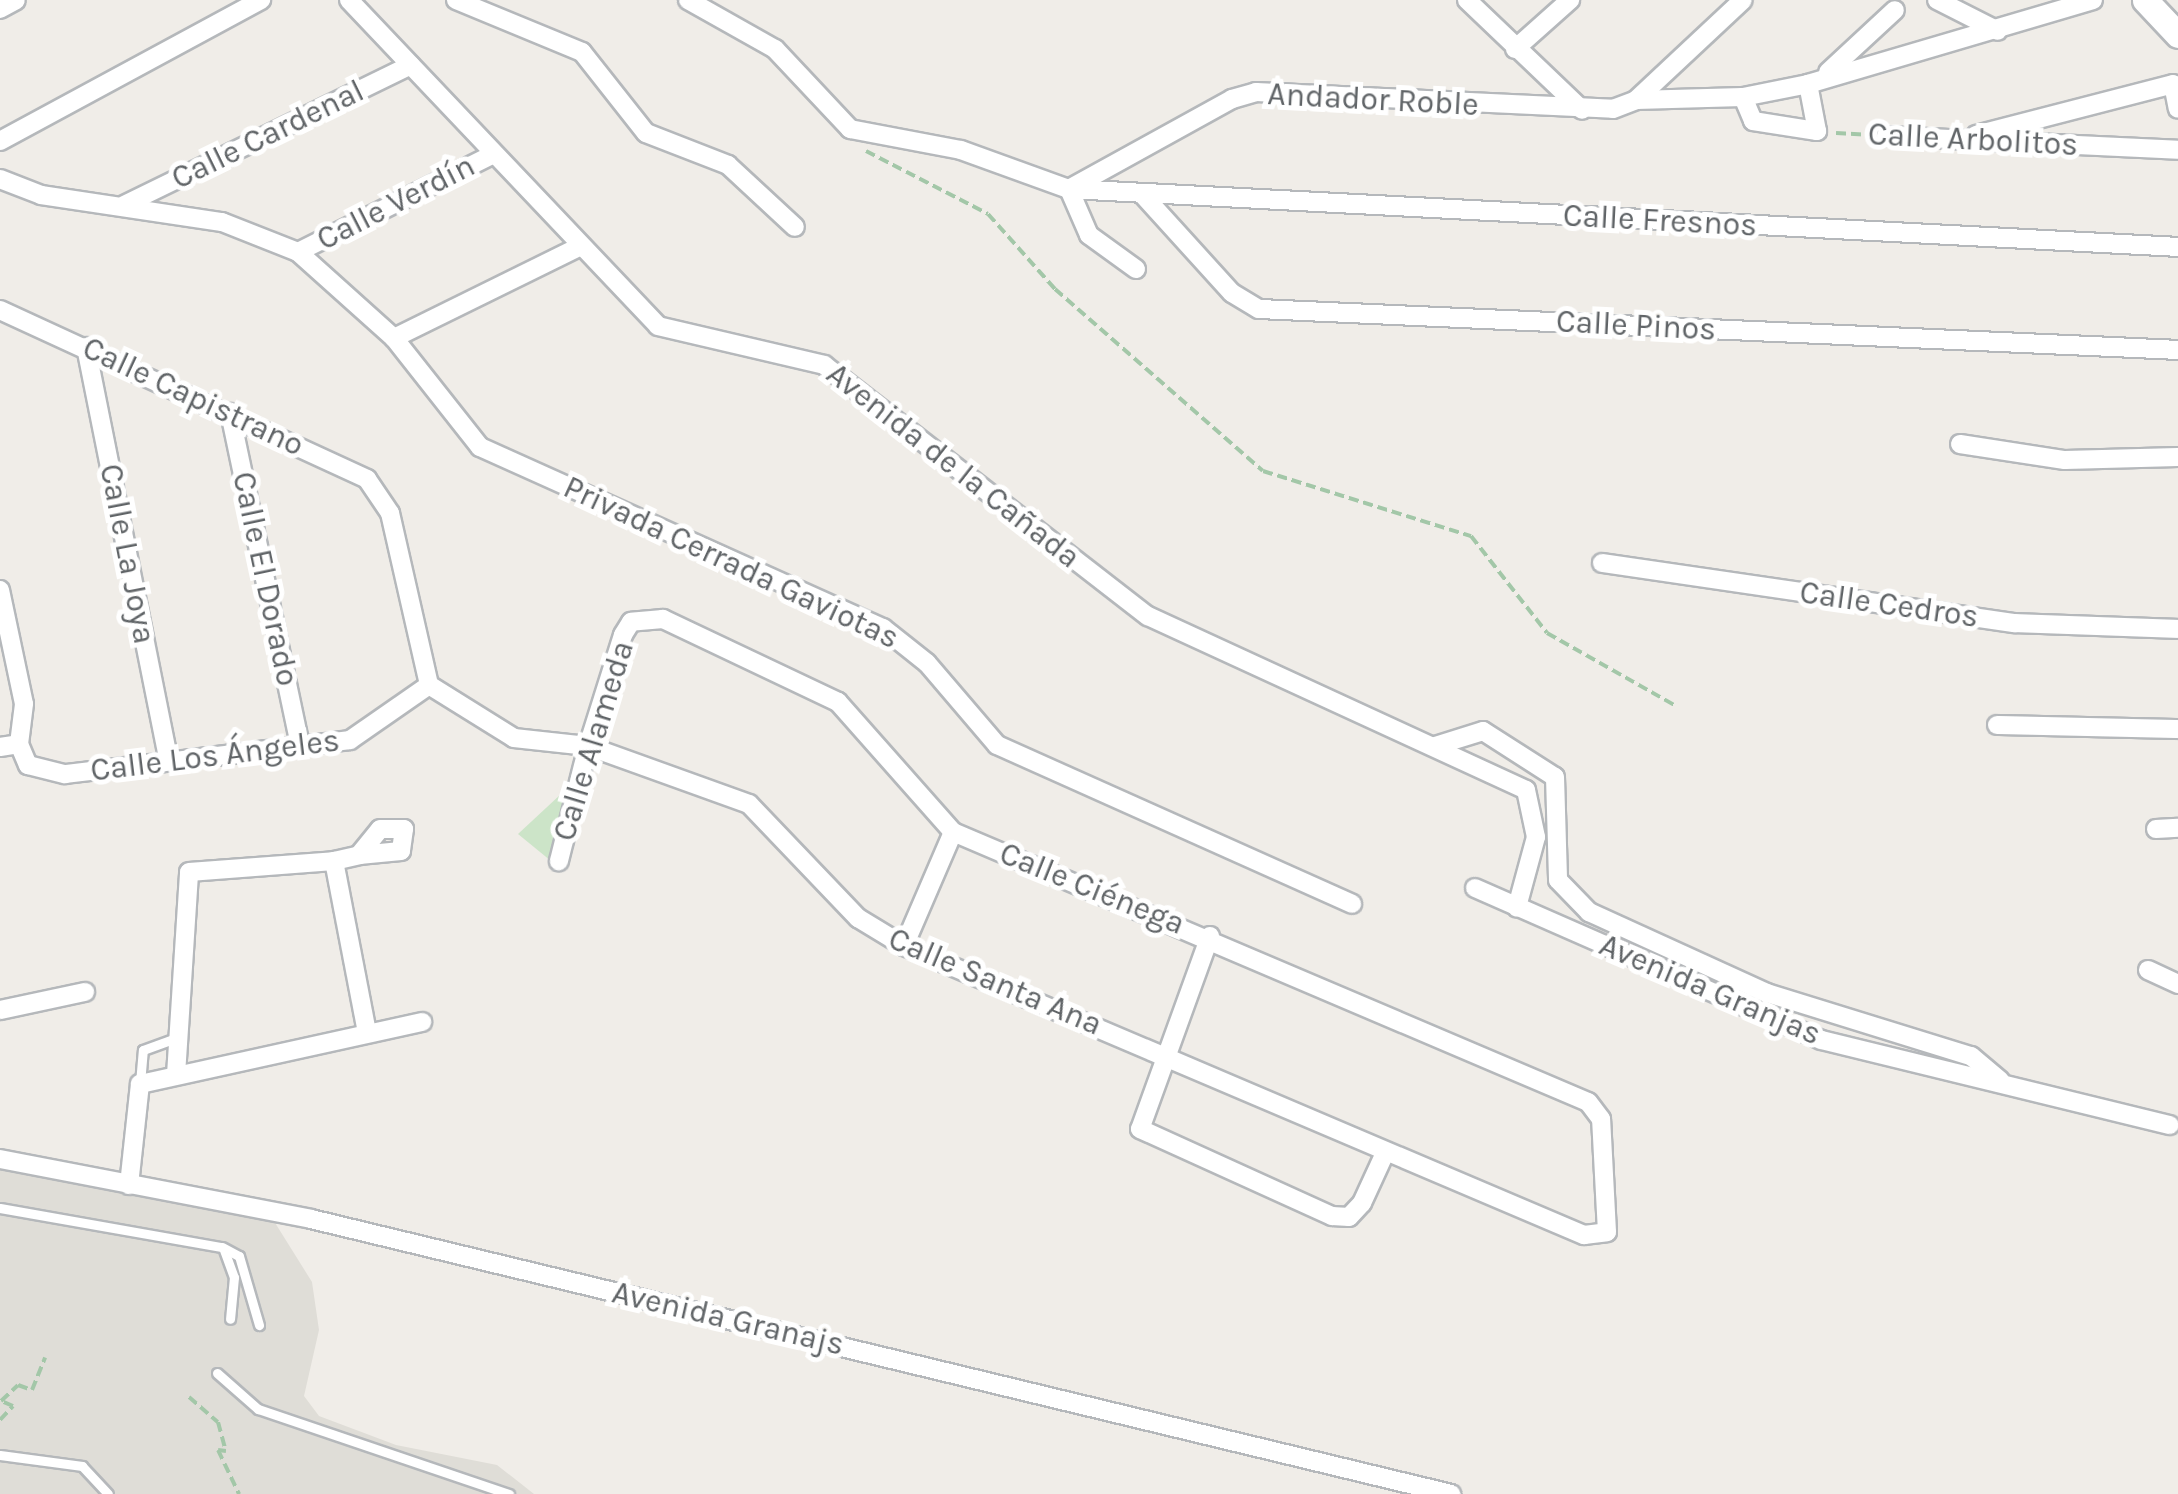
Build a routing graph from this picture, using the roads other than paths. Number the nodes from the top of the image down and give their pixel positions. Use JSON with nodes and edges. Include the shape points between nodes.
{"nodes":[{"id":1,"x":16,"y":0,"type":"edge"},
{"id":2,"x":261,"y":0,"type":"edge"},
{"id":3,"x":350,"y":0,"type":"edge"},
{"id":4,"x":456,"y":0,"type":"edge"},
{"id":5,"x":688,"y":0,"type":"edge"},
{"id":6,"x":1467,"y":0,"type":"edge"},
{"id":7,"x":1570,"y":0,"type":"edge"},
{"id":8,"x":1743,"y":0,"type":"edge"},
{"id":9,"x":1938,"y":0,"type":"edge"},
{"id":10,"x":2093,"y":0,"type":"edge"},
{"id":11,"x":2151,"y":2,"type":"edge"},
{"id":12,"x":0,"y":9,"type":"edge"},
{"id":13,"x":1895,"y":10,"type":"dead end"},
{"id":14,"x":1998,"y":31,"type":"junction"},
{"id":15,"x":2178,"y":35,"type":"edge"},
{"id":16,"x":1515,"y":49,"type":"junction"},
{"id":17,"x":411,"y":65,"type":"junction"},
{"id":18,"x":1816,"y":80,"type":"junction"},
{"id":19,"x":1742,"y":97,"type":"junction"},
{"id":20,"x":1636,"y":100,"type":"junction"},
{"id":21,"x":1582,"y":110,"type":"junction"},
{"id":22,"x":2178,"y":110,"type":"edge"},
{"id":23,"x":1886,"y":136,"type":"road end"},
{"id":24,"x":1956,"y":140,"type":"junction"},
{"id":25,"x":0,"y":141,"type":"edge"},
{"id":26,"x":2178,"y":150,"type":"edge"},
{"id":27,"x":494,"y":154,"type":"junction"},
{"id":28,"x":0,"y":179,"type":"edge"},
{"id":29,"x":1069,"y":189,"type":"junction"},
{"id":30,"x":1143,"y":195,"type":"junction"},
{"id":31,"x":124,"y":205,"type":"junction"},
{"id":32,"x":796,"y":227,"type":"dead end"},
{"id":33,"x":581,"y":246,"type":"junction"},
{"id":34,"x":2178,"y":247,"type":"edge"},
{"id":35,"x":298,"y":252,"type":"junction"},
{"id":36,"x":1136,"y":268,"type":"dead end"},
{"id":37,"x":0,"y":310,"type":"edge"},
{"id":38,"x":394,"y":338,"type":"junction"},
{"id":39,"x":86,"y":348,"type":"junction"},
{"id":40,"x":2178,"y":350,"type":"edge"},
{"id":41,"x":230,"y":412,"type":"junction"},
{"id":42,"x":1960,"y":444,"type":"dead end"},
{"id":43,"x":2178,"y":457,"type":"edge"},
{"id":44,"x":1602,"y":564,"type":"dead end"},
{"id":45,"x":0,"y":590,"type":"edge"},
{"id":46,"x":631,"y":622,"type":"joint"},
{"id":47,"x":2178,"y":628,"type":"edge"},
{"id":48,"x":429,"y":685,"type":"junction"},
{"id":49,"x":1997,"y":724,"type":"dead end"},
{"id":50,"x":2178,"y":729,"type":"edge"},
{"id":51,"x":19,"y":744,"type":"junction"},
{"id":52,"x":300,"y":746,"type":"junction"},
{"id":53,"x":588,"y":746,"type":"junction"},
{"id":54,"x":1436,"y":746,"type":"junction"},
{"id":55,"x":0,"y":747,"type":"edge"},
{"id":56,"x":169,"y":762,"type":"junction"},
{"id":57,"x":2156,"y":828,"type":"dead end"},
{"id":58,"x":2178,"y":828,"type":"edge"},
{"id":59,"x":953,"y":832,"type":"junction"},
{"id":60,"x":1545,"y":839,"type":"junction"},
{"id":61,"x":359,"y":855,"type":"dead end"},
{"id":62,"x":334,"y":861,"type":"junction"},
{"id":63,"x":559,"y":861,"type":"dead end"},
{"id":64,"x":1474,"y":888,"type":"dead end"},
{"id":65,"x":1352,"y":904,"type":"dead end"},
{"id":66,"x":1517,"y":907,"type":"junction"},
{"id":67,"x":1210,"y":936,"type":"junction"},
{"id":68,"x":904,"y":946,"type":"junction"},
{"id":69,"x":2148,"y":970,"type":"dead end"},
{"id":70,"x":2178,"y":984,"type":"edge"},
{"id":71,"x":86,"y":992,"type":"dead end"},
{"id":72,"x":0,"y":1010,"type":"edge"},
{"id":73,"x":1852,"y":1016,"type":"junction"},
{"id":74,"x":422,"y":1022,"type":"dead end"},
{"id":75,"x":368,"y":1032,"type":"junction"},
{"id":76,"x":178,"y":1037,"type":"junction"},
{"id":77,"x":1843,"y":1046,"type":"junction"},
{"id":78,"x":1162,"y":1053,"type":"junction"},
{"id":79,"x":176,"y":1075,"type":"junction"},
{"id":80,"x":2000,"y":1080,"type":"junction"},
{"id":81,"x":140,"y":1084,"type":"junction"},
{"id":82,"x":2170,"y":1125,"type":"dead end"},
{"id":83,"x":1385,"y":1153,"type":"junction"},
{"id":84,"x":0,"y":1160,"type":"edge"},
{"id":85,"x":129,"y":1185,"type":"junction"},
{"id":86,"x":0,"y":1208,"type":"edge"},
{"id":87,"x":1598,"y":1237,"type":"joint"},
{"id":88,"x":222,"y":1246,"type":"junction"},
{"id":89,"x":230,"y":1319,"type":"dead end"},
{"id":90,"x":259,"y":1325,"type":"dead end"},
{"id":91,"x":217,"y":1374,"type":"dead end"},
{"id":92,"x":0,"y":1455,"type":"edge"},
{"id":93,"x":108,"y":1494,"type":"edge"},
{"id":94,"x":509,"y":1494,"type":"edge"},
{"id":95,"x":1452,"y":1494,"type":"edge"}],
"edges":[{"from":1,"to":12,"type":"street"},
{"from":2,"to":25,"type":"street"},
{"from":3,"to":17,"type":"street","name":"Avenida de la Cañada"},
{"from":4,"to":32,"type":"street","via":[[582,52],[646,133],[728,165]]},
{"from":5,"to":29,"type":"street","name":"Calle Fresnos","via":[[775,50],[850,129],[949,146]]},
{"from":6,"to":16,"type":"street"},
{"from":7,"to":16,"type":"street"},
{"from":8,"to":20,"type":"street"},
{"from":9,"to":14,"type":"street"},
{"from":10,"to":14,"type":"street"},
{"from":11,"to":15,"type":"street"},
{"from":13,"to":18,"type":"street"},
{"from":14,"to":18,"type":"street"},
{"from":16,"to":21,"type":"street"},
{"from":17,"to":27,"type":"street","name":"Avenida de la Cañada"},
{"from":17,"to":31,"type":"street","name":"Calle Cardenal"},
{"from":18,"to":19,"type":"street"},
{"from":18,"to":19,"type":"street","via":[[1817,132],[1753,120]]},
{"from":19,"to":20,"type":"street"},
{"from":20,"to":21,"type":"street","name":"Andador Roble"},
{"from":21,"to":29,"type":"street","name":"Andador Roble","via":[[1256,92]]},
{"from":22,"to":24,"type":"street","via":[[2173,84]]},
{"from":23,"to":24,"type":"street","name":"Calle Arbolitos"},
{"from":24,"to":26,"type":"street","name":"Calle Arbolitos"},
{"from":27,"to":33,"type":"street","name":"Avenida de la Cañada"},
{"from":27,"to":35,"type":"street","name":"Calle Verdín"},
{"from":28,"to":31,"type":"street","via":[[42,195]]},
{"from":29,"to":30,"type":"street","name":"Calle Fresnos"},
{"from":29,"to":36,"type":"street","via":[[1089,234]]},
{"from":30,"to":34,"type":"street","name":"Calle Fresnos"},
{"from":30,"to":40,"type":"street","name":"Calle Pinos","via":[[1232,293],[1259,309]]},
{"from":31,"to":35,"type":"street","via":[[222,222]]},
{"from":33,"to":38,"type":"street"},
{"from":33,"to":54,"type":"street","name":"Avenida de la Cañada","via":[[658,326],[824,365],[1148,616]]},
{"from":35,"to":38,"type":"street","name":"Privada Cerrada Gaviotas"},
{"from":37,"to":39,"type":"street","name":"Calle Capistrano"},
{"from":38,"to":65,"type":"street","name":"Privada Cerrada Gaviotas","via":[[480,447],[883,628],[927,663],[997,745]]},
{"from":39,"to":41,"type":"street","name":"Calle Capistrano"},
{"from":39,"to":56,"type":"street","name":"Calle La Joya"},
{"from":41,"to":48,"type":"street","name":"Calle Capistrano","via":[[380,492]]},
{"from":41,"to":52,"type":"street","name":"Calle El Dorado"},
{"from":42,"to":43,"type":"street","via":[[2064,460]]},
{"from":44,"to":47,"type":"street","name":"Calle Cedros","via":[[2016,623]]},
{"from":45,"to":51,"type":"street","via":[[24,704]]},
{"from":46,"to":53,"type":"street","name":"Calle Alameda"},
{"from":46,"to":59,"type":"street","name":"Calle Ciénega","via":[[663,619],[838,702]]},
{"from":48,"to":52,"type":"street","name":"Calle Los Ángeles","via":[[367,734]]},
{"from":48,"to":53,"type":"street","name":"Calle Santa Ana","via":[[514,738]]},
{"from":49,"to":50,"type":"street"},
{"from":51,"to":55,"type":"street"},
{"from":51,"to":56,"type":"street","name":"Calle Los Ángeles","via":[[45,774]]},
{"from":52,"to":56,"type":"street","name":"Calle Los Ángeles"},
{"from":53,"to":63,"type":"street","name":"Calle Alameda"},
{"from":53,"to":68,"type":"street","name":"Calle Santa Ana","via":[[749,804],[858,918]]},
{"from":54,"to":60,"type":"street","name":"Avenida de la Cañada","via":[[1526,790]]},
{"from":54,"to":60,"type":"street","name":"Avenida Granjas","via":[[1484,732],[1541,764],[1562,793]]},
{"from":57,"to":58,"type":"street"},
{"from":59,"to":67,"type":"street","name":"Calle Ciénega"},
{"from":59,"to":68,"type":"street"},
{"from":60,"to":66,"type":"street","name":"Avenida de la Cañada"},
{"from":60,"to":73,"type":"street","name":"Avenida Granjas","via":[[1558,880],[1588,912],[1767,993]]},
{"from":61,"to":62,"type":"street"},
{"from":62,"to":75,"type":"street"},
{"from":62,"to":76,"type":"street","via":[[190,872]]},
{"from":64,"to":66,"type":"street","name":"Avenida Granjas"},
{"from":66,"to":77,"type":"street","name":"Avenida Granjas"},
{"from":67,"to":78,"type":"street"},
{"from":67,"to":87,"type":"street","name":"Calle Ciénega","via":[[1597,1109],[1609,1221]]},
{"from":68,"to":78,"type":"street","name":"Calle Santa Ana"},
{"from":69,"to":70,"type":"street"},
{"from":71,"to":72,"type":"street"},
{"from":73,"to":77,"type":"street","name":"Avenida Granjas"},
{"from":73,"to":80,"type":"street","via":[[1971,1056]]},
{"from":74,"to":75,"type":"street"},
{"from":75,"to":79,"type":"street"},
{"from":76,"to":79,"type":"street"},
{"from":76,"to":81,"type":"lane","via":[[144,1050]]},
{"from":77,"to":80,"type":"street"},
{"from":78,"to":83,"type":"street","name":"Calle Santa Ana"},
{"from":78,"to":83,"type":"street","via":[[1140,1129],[1349,1217]]},
{"from":79,"to":81,"type":"street"},
{"from":80,"to":82,"type":"street"},
{"from":81,"to":85,"type":"street"},
{"from":83,"to":87,"type":"street","name":"Calle Santa Ana"},
{"from":84,"to":85,"type":"street","name":"Avenida Granajs"},
{"from":85,"to":95,"type":"street","name":"Avenida Granajs","via":[[311,1218]]},
{"from":86,"to":88,"type":"lane"},
{"from":88,"to":89,"type":"lane","via":[[234,1277]]},
{"from":88,"to":90,"type":"lane","via":[[240,1256]]},
{"from":91,"to":94,"type":"lane","via":[[258,1409]]},
{"from":92,"to":93,"type":"lane","via":[[82,1466]]}]}
